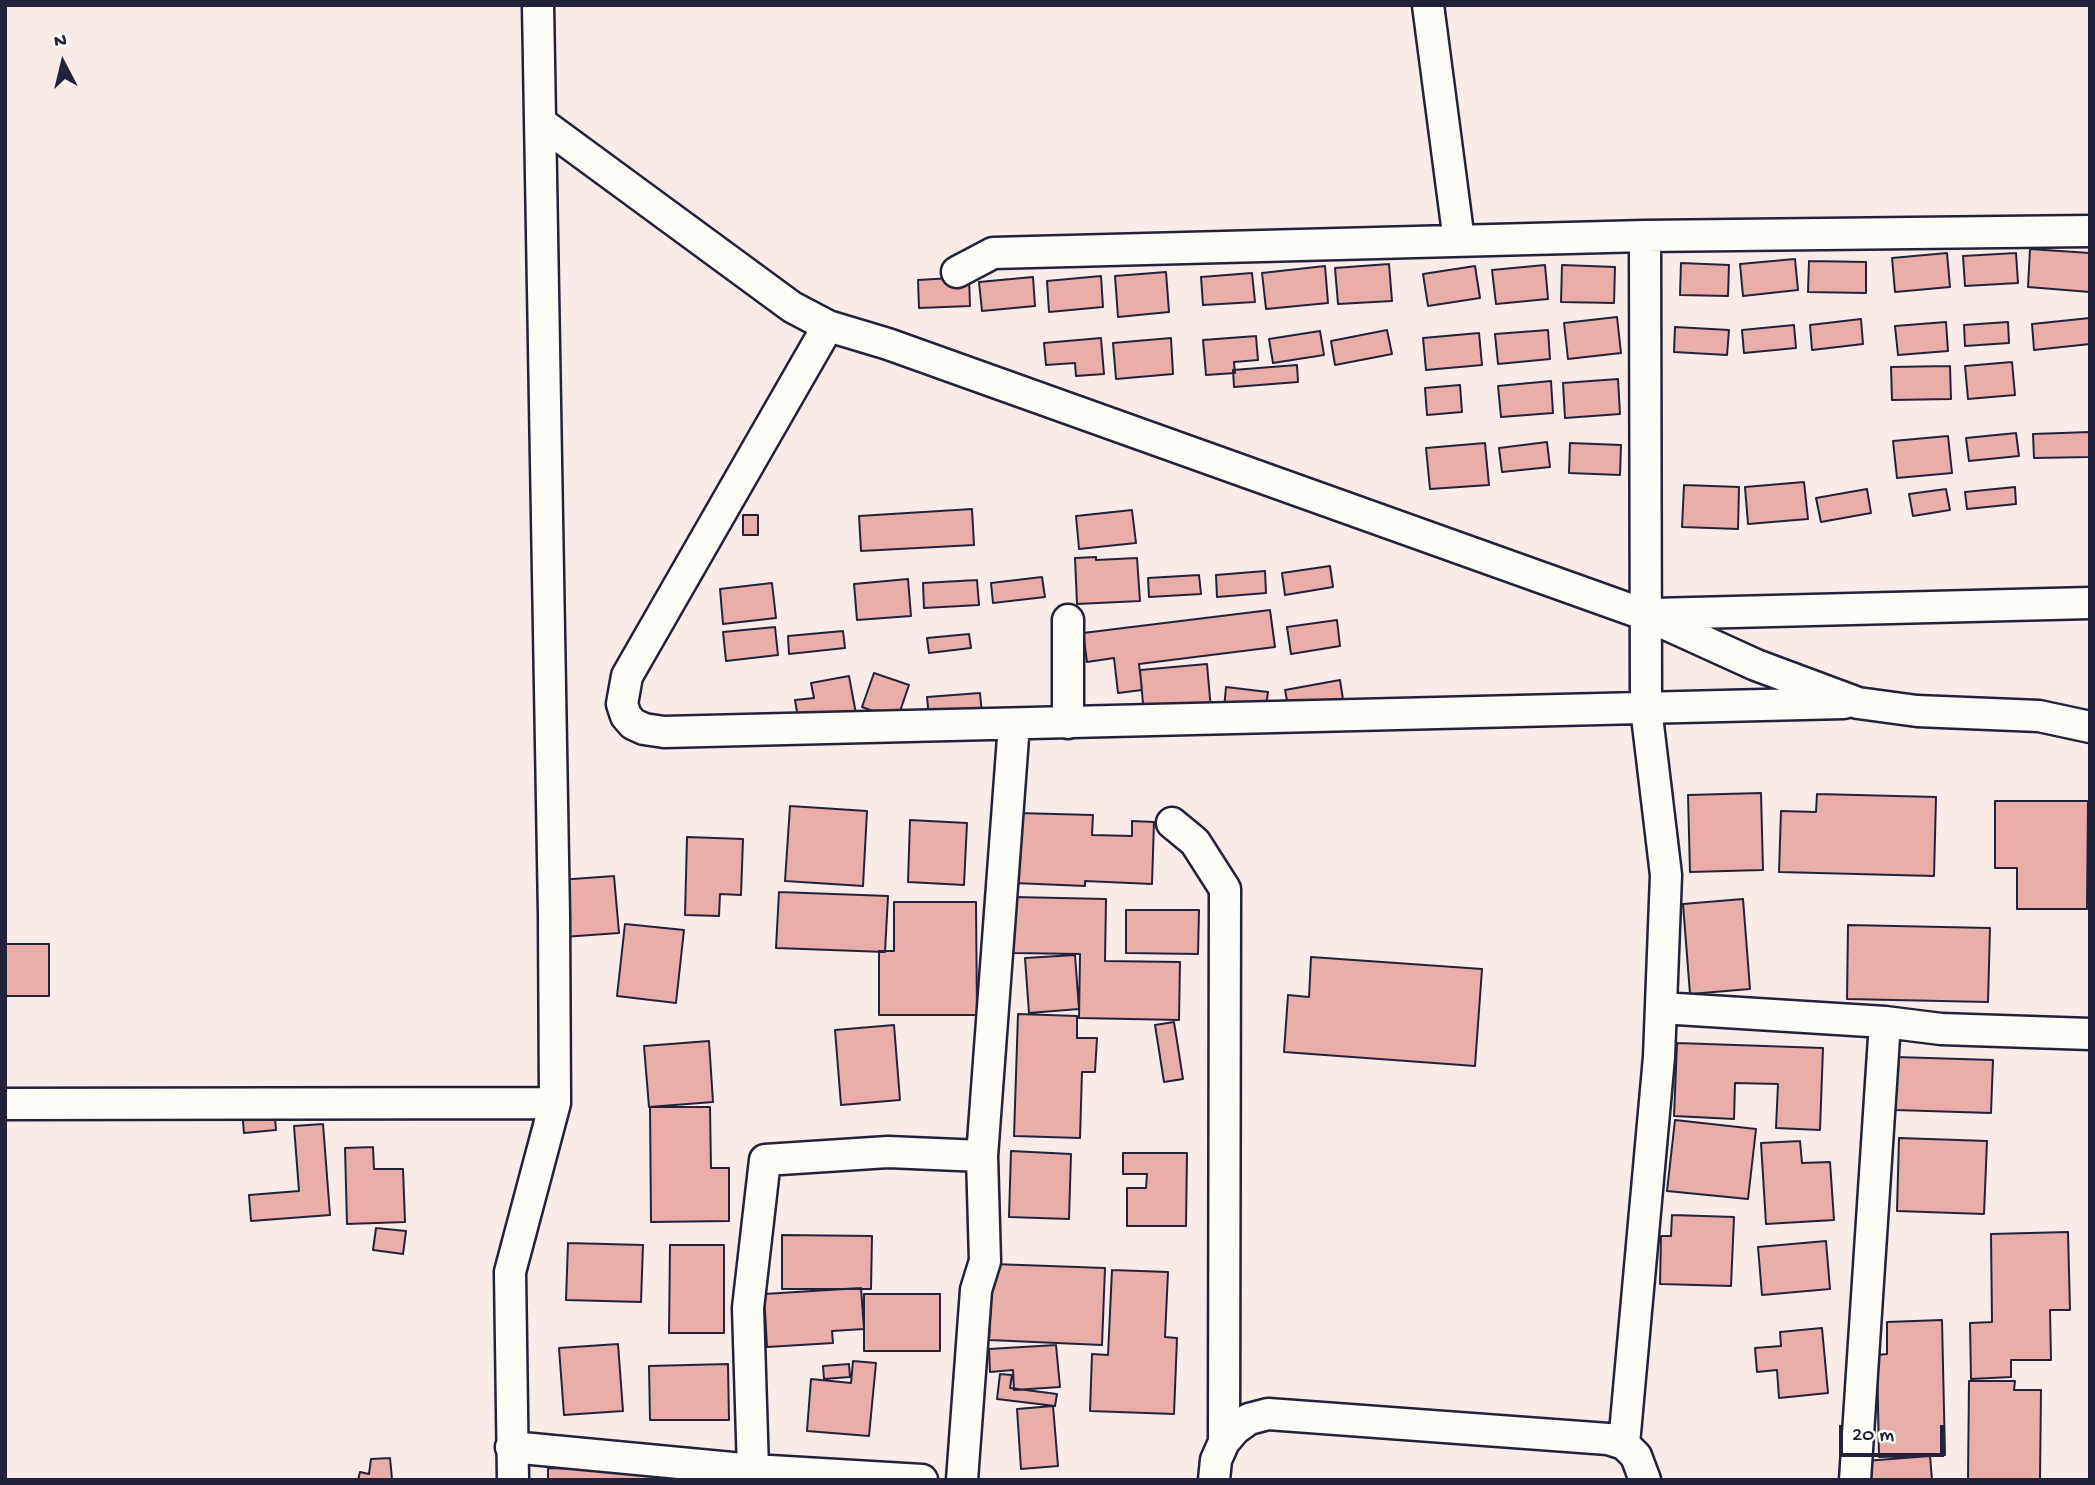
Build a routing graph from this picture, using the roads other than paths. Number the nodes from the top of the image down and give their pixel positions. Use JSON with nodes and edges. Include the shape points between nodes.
{"nodes":[{"id":1,"x":538,"y":5,"type":"edge"},
{"id":2,"x":1428,"y":5,"type":"edge"},
{"id":3,"x":540,"y":122,"type":"junction"},
{"id":4,"x":2090,"y":231,"type":"edge"},
{"id":5,"x":1645,"y":236,"type":"junction"},
{"id":6,"x":1459,"y":241,"type":"junction"},
{"id":7,"x":957,"y":272,"type":"dead end"},
{"id":8,"x":828,"y":326,"type":"junction"},
{"id":9,"x":2090,"y":603,"type":"edge"},
{"id":10,"x":1646,"y":615,"type":"junction"},
{"id":11,"x":1068,"y":620,"type":"dead end"},
{"id":12,"x":1858,"y":703,"type":"junction"},
{"id":13,"x":1646,"y":708,"type":"junction"},
{"id":14,"x":1068,"y":723,"type":"junction"},
{"id":15,"x":1014,"y":724,"type":"junction"},
{"id":16,"x":2090,"y":727,"type":"edge"},
{"id":17,"x":1172,"y":823,"type":"dead end"},
{"id":18,"x":1661,"y":1008,"type":"junction"},
{"id":19,"x":1885,"y":1022,"type":"junction"},
{"id":20,"x":2090,"y":1034,"type":"edge"},
{"id":21,"x":555,"y":1102,"type":"junction"},
{"id":22,"x":5,"y":1104,"type":"edge"},
{"id":23,"x":982,"y":1156,"type":"junction"},
{"id":24,"x":1224,"y":1442,"type":"junction"},
{"id":25,"x":1624,"y":1444,"type":"junction"},
{"id":26,"x":511,"y":1447,"type":"junction"},
{"id":27,"x":753,"y":1470,"type":"junction"},
{"id":28,"x":513,"y":1480,"type":"edge"},
{"id":29,"x":922,"y":1480,"type":"edge"},
{"id":30,"x":962,"y":1480,"type":"edge"},
{"id":31,"x":1214,"y":1480,"type":"edge"},
{"id":32,"x":1645,"y":1480,"type":"edge"},
{"id":33,"x":1855,"y":1480,"type":"edge"}],
"edges":[{"from":1,"to":3,"type":"street"},
{"from":2,"to":6,"type":"street"},
{"from":3,"to":8,"type":"street","via":[[792,307]]},
{"from":3,"to":21,"type":"street"},
{"from":4,"to":5,"type":"street"},
{"from":5,"to":6,"type":"street"},
{"from":5,"to":10,"type":"street"},
{"from":6,"to":7,"type":"street","via":[[993,253]]},
{"from":8,"to":10,"type":"street"},
{"from":8,"to":15,"type":"street","via":[[627,676],[622,704],[626,716],[644,729],[664,732]]},
{"from":9,"to":10,"type":"street"},
{"from":10,"to":12,"type":"street"},
{"from":10,"to":13,"type":"street"},
{"from":11,"to":14,"type":"street"},
{"from":12,"to":13,"type":"street"},
{"from":12,"to":16,"type":"street","via":[[1917,711],[2039,716]]},
{"from":13,"to":14,"type":"street"},
{"from":13,"to":18,"type":"street","via":[[1666,875]]},
{"from":14,"to":15,"type":"street"},
{"from":15,"to":23,"type":"street"},
{"from":17,"to":24,"type":"street","via":[[1195,842],[1225,889]]},
{"from":18,"to":19,"type":"street"},
{"from":18,"to":25,"type":"street"},
{"from":19,"to":20,"type":"street","via":[[1941,1029]]},
{"from":19,"to":33,"type":"street"},
{"from":21,"to":22,"type":"street"},
{"from":21,"to":26,"type":"street","via":[[510,1272]]},
{"from":23,"to":27,"type":"street","via":[[888,1152],[765,1160],[748,1308]]},
{"from":23,"to":30,"type":"street","via":[[985,1261],[976,1290]]},
{"from":24,"to":25,"type":"street","via":[[1249,1419],[1268,1413],[1608,1439]]},
{"from":24,"to":31,"type":"street"},
{"from":25,"to":32,"type":"street","via":[[1636,1456]]},
{"from":26,"to":27,"type":"street"},
{"from":26,"to":28,"type":"street"},
{"from":27,"to":29,"type":"street"}]}
